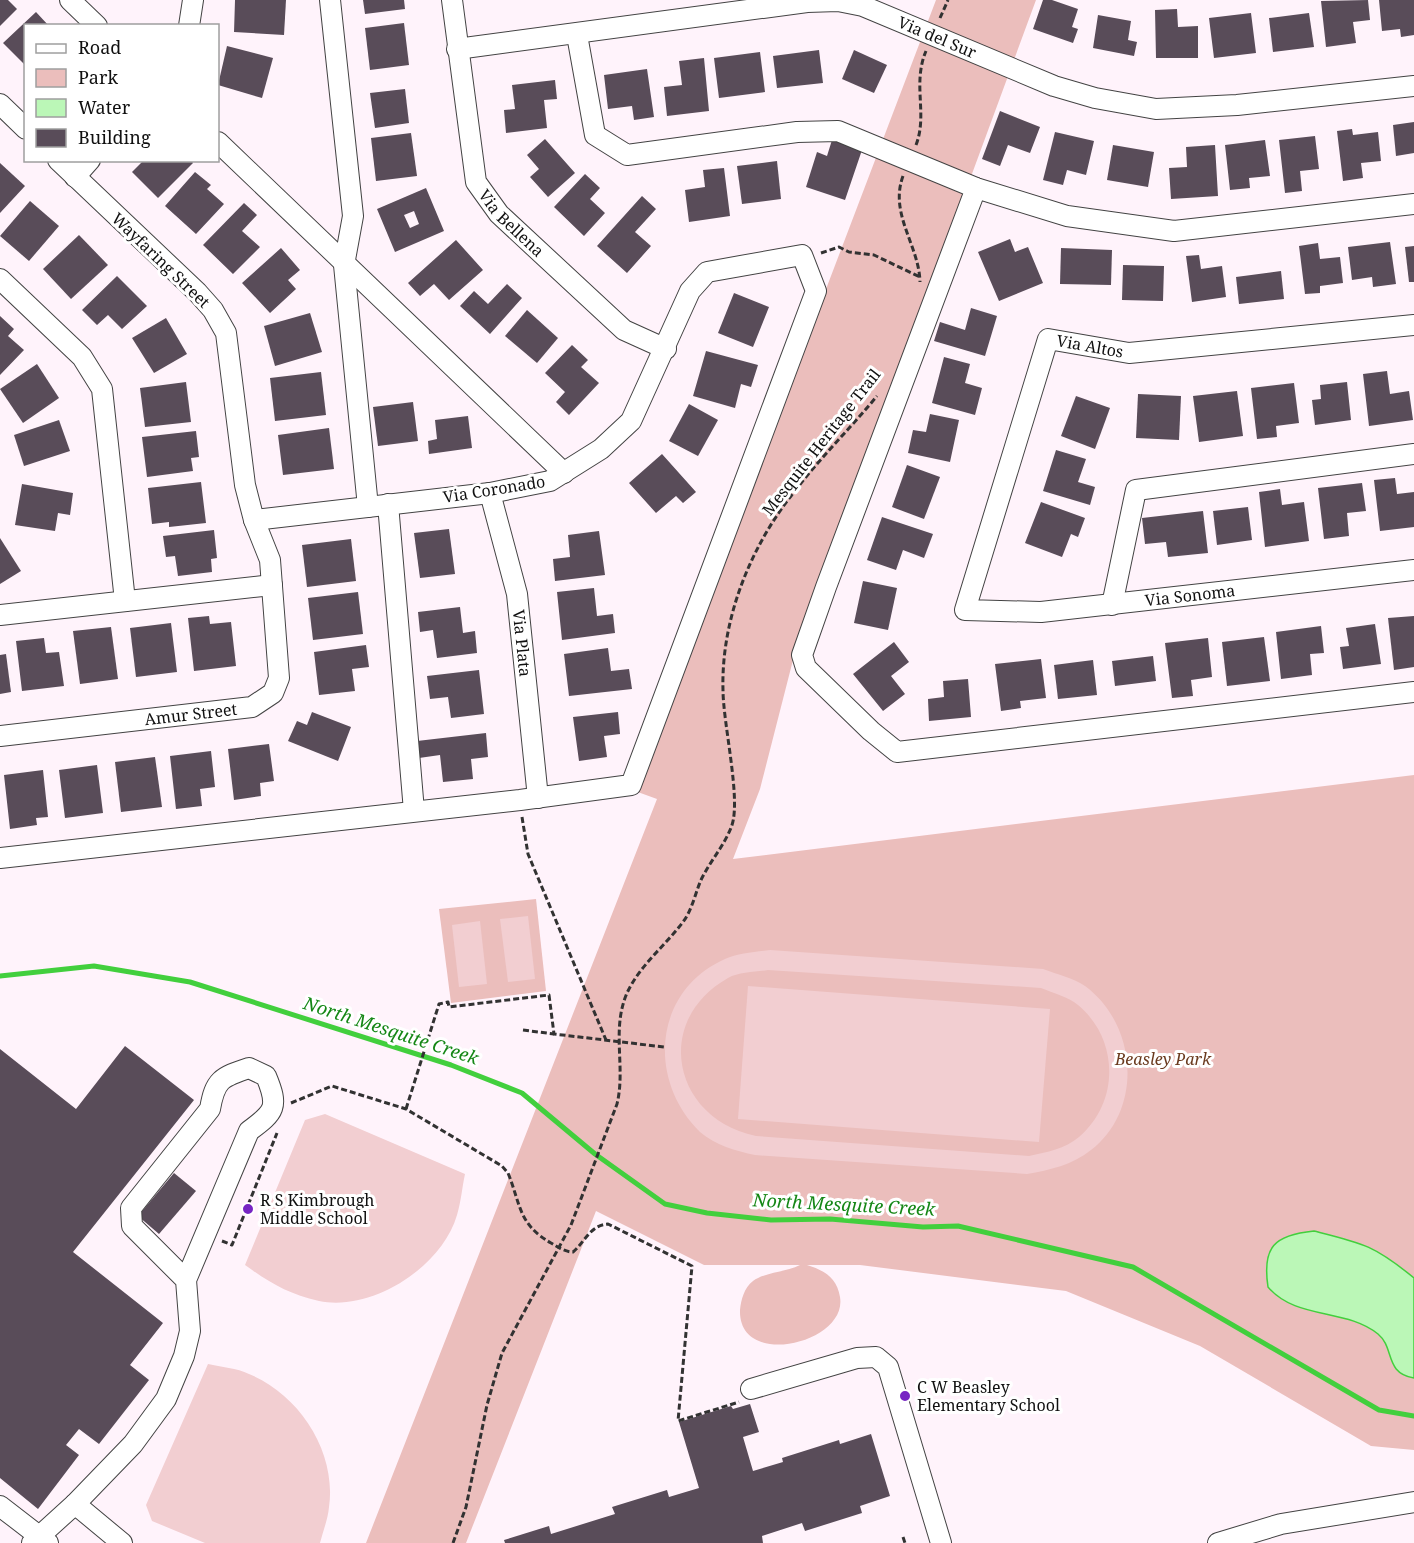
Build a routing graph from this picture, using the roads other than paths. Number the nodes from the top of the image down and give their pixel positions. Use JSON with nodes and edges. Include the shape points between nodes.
{"nodes":[{"id":1,"x":70,"y":0,"type":"edge"},
{"id":2,"x":193,"y":0,"type":"edge"},
{"id":3,"x":330,"y":0,"type":"edge"},
{"id":4,"x":452,"y":0,"type":"edge"},
{"id":5,"x":95,"y":24,"type":"edge"},
{"id":6,"x":189,"y":24,"type":"edge"},
{"id":7,"x":577,"y":35,"type":"junction"},
{"id":8,"x":457,"y":50,"type":"junction"},
{"id":9,"x":1414,"y":86,"type":"edge"},
{"id":10,"x":0,"y":104,"type":"edge"},
{"id":11,"x":24,"y":127,"type":"edge"},
{"id":12,"x":219,"y":143,"type":"edge"},
{"id":13,"x":60,"y":162,"type":"edge"},
{"id":14,"x":88,"y":162,"type":"edge"},
{"id":15,"x":75,"y":177,"type":"junction"},
{"id":16,"x":976,"y":188,"type":"junction"},
{"id":17,"x":1414,"y":204,"type":"edge"},
{"id":18,"x":344,"y":265,"type":"junction"},
{"id":19,"x":0,"y":279,"type":"edge"},
{"id":20,"x":1414,"y":326,"type":"edge"},
{"id":21,"x":666,"y":349,"type":"junction"},
{"id":22,"x":1414,"y":454,"type":"edge"},
{"id":23,"x":564,"y":473,"type":"junction"},
{"id":24,"x":490,"y":493,"type":"junction"},
{"id":25,"x":378,"y":506,"type":"junction"},
{"id":26,"x":254,"y":520,"type":"junction"},
{"id":27,"x":1414,"y":570,"type":"edge"},
{"id":28,"x":272,"y":585,"type":"junction"},
{"id":29,"x":125,"y":601,"type":"junction"},
{"id":30,"x":1112,"y":605,"type":"junction"},
{"id":31,"x":965,"y":610,"type":"joint"},
{"id":32,"x":0,"y":615,"type":"edge"},
{"id":33,"x":1414,"y":692,"type":"edge"},
{"id":34,"x":0,"y":736,"type":"edge"},
{"id":35,"x":529,"y":799,"type":"junction"},
{"id":36,"x":414,"y":811,"type":"junction"},
{"id":37,"x":0,"y":858,"type":"edge"},
{"id":38,"x":186,"y":1280,"type":"junction"},
{"id":39,"x":746,"y":1395,"type":"road end"},
{"id":40,"x":1414,"y":1502,"type":"edge"},
{"id":41,"x":75,"y":1504,"type":"junction"},
{"id":42,"x":0,"y":1506,"type":"edge"},
{"id":43,"x":39,"y":1540,"type":"edge"},
{"id":44,"x":122,"y":1543,"type":"edge"},
{"id":45,"x":941,"y":1543,"type":"edge"},
{"id":46,"x":1218,"y":1543,"type":"edge"}],
"edges":[{"from":1,"to":5,"type":"street"},
{"from":2,"to":6,"type":"street"},
{"from":3,"to":18,"type":"street","via":[[353,216]]},
{"from":4,"to":8,"type":"street","name":"Via Bellena"},
{"from":7,"to":8,"type":"street","name":"Via del Sur"},
{"from":7,"to":9,"type":"street","name":"Via del Sur","via":[[807,2],[838,1],[863,6],[1054,86],[1156,109],[1237,105]]},
{"from":7,"to":16,"type":"street","via":[[595,135],[627,155],[797,132],[838,131]]},
{"from":8,"to":21,"type":"street","name":"Via Bellena","via":[[476,182],[499,214],[624,330]]},
{"from":10,"to":11,"type":"street"},
{"from":12,"to":18,"type":"street"},
{"from":13,"to":15,"type":"street","name":"Wayfaring Street"},
{"from":14,"to":15,"type":"street"},
{"from":15,"to":26,"type":"street","name":"Wayfaring Street","via":[[197,292],[226,333],[245,485]]},
{"from":16,"to":17,"type":"street","via":[[1066,216],[1174,231]]},
{"from":16,"to":33,"type":"street","via":[[826,587],[802,655],[806,668],[897,752]]},
{"from":18,"to":23,"type":"street"},
{"from":18,"to":25,"type":"street"},
{"from":19,"to":29,"type":"street","via":[[82,357],[102,389]]},
{"from":20,"to":31,"type":"street","name":"Via Altos","via":[[1129,353],[1048,339]]},
{"from":21,"to":23,"type":"street","name":"Via Coronado","via":[[631,421],[602,449]]},
{"from":21,"to":35,"type":"street","name":"Via Coronado","via":[[690,291],[707,272],[802,255],[816,291],[631,785]]},
{"from":22,"to":30,"type":"street","via":[[1136,490]]},
{"from":23,"to":24,"type":"street","name":"Via Coronado","via":[[550,481]]},
{"from":24,"to":25,"type":"street","name":"Via Coronado"},
{"from":24,"to":35,"type":"street","name":"Via Plata","via":[[517,594]]},
{"from":25,"to":26,"type":"street","name":"Via Coronado"},
{"from":25,"to":36,"type":"street"},
{"from":26,"to":28,"type":"street","name":"Amur Street","via":[[270,560]]},
{"from":27,"to":30,"type":"street","name":"Via Sonoma"},
{"from":28,"to":29,"type":"street"},
{"from":28,"to":34,"type":"street","name":"Amur Street","via":[[279,678],[273,693],[252,707]]},
{"from":29,"to":32,"type":"street"},
{"from":30,"to":31,"type":"street","name":"Via Sonoma","via":[[1041,612]]},
{"from":35,"to":36,"type":"street"},
{"from":36,"to":37,"type":"street"},
{"from":38,"to":38,"type":"street","via":[[249,1131],[270,1115],[275,1097],[266,1076],[249,1068],[226,1075],[214,1089],[210,1109],[131,1208],[132,1226]]},
{"from":38,"to":41,"type":"street","via":[[190,1331],[166,1399],[133,1444]]},
{"from":39,"to":45,"type":"street","via":[[858,1358],[876,1357],[888,1367]]},
{"from":40,"to":46,"type":"street","via":[[1281,1524]]},
{"from":41,"to":43,"type":"street"},
{"from":41,"to":44,"type":"street"},
{"from":42,"to":43,"type":"street"}]}
